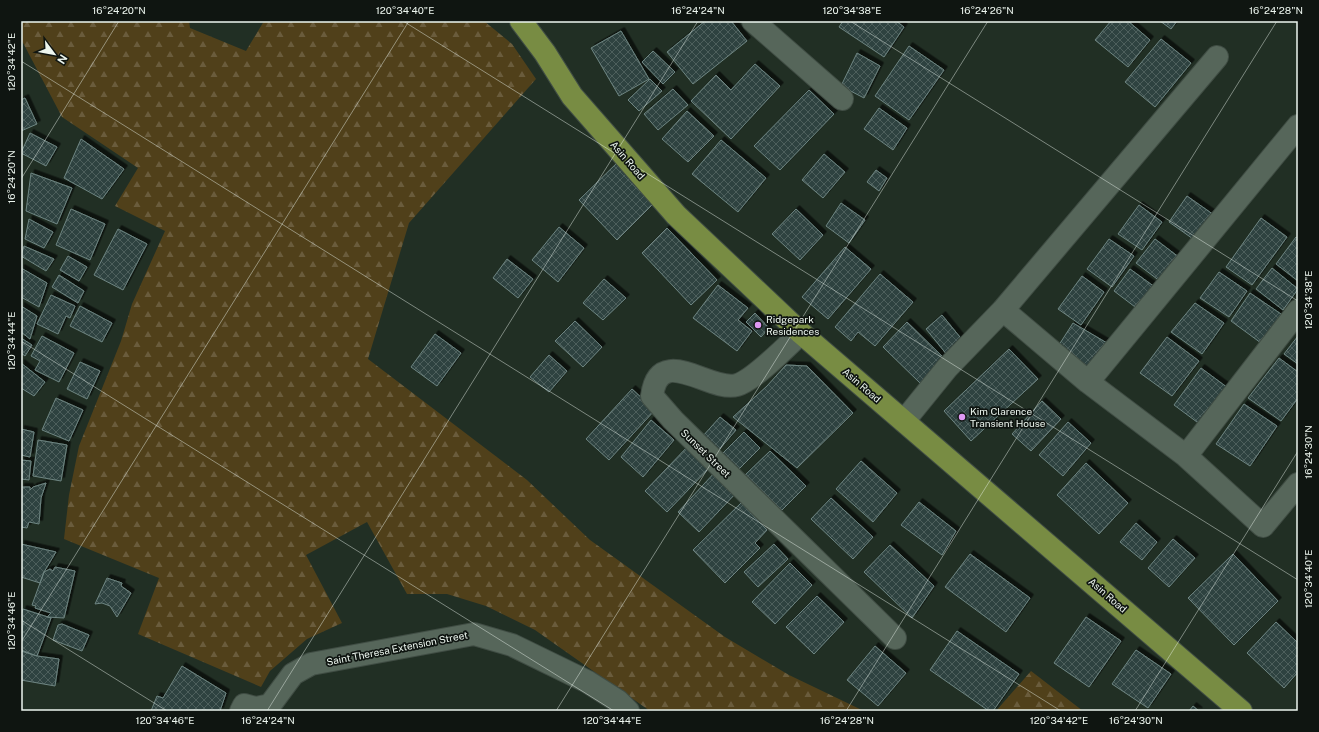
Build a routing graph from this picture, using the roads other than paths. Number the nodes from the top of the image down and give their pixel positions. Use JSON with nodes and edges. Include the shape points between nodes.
{"nodes":[{"id":1,"x":753,"y":21,"type":"edge"},
{"id":2,"x":524,"y":22,"type":"edge"},
{"id":3,"x":1217,"y":57,"type":"dead end"},
{"id":4,"x":842,"y":99,"type":"dead end"},
{"id":5,"x":1298,"y":126,"type":"edge"},
{"id":6,"x":1003,"y":310,"type":"junction"},
{"id":7,"x":1298,"y":311,"type":"edge"},
{"id":8,"x":801,"y":333,"type":"junction"},
{"id":9,"x":1088,"y":382,"type":"junction"},
{"id":10,"x":904,"y":421,"type":"junction"},
{"id":11,"x":1186,"y":456,"type":"junction"},
{"id":12,"x":1298,"y":484,"type":"edge"},
{"id":13,"x":895,"y":638,"type":"dead end"},
{"id":14,"x":241,"y":711,"type":"edge"},
{"id":15,"x":628,"y":711,"type":"edge"},
{"id":16,"x":1241,"y":711,"type":"edge"}],
"edges":[{"from":1,"to":4,"type":"street"},
{"from":2,"to":8,"type":"main road","name":"Asin Road","via":[[572,96],[676,214]]},
{"from":3,"to":6,"type":"street"},
{"from":5,"to":9,"type":"street"},
{"from":6,"to":9,"type":"street"},
{"from":6,"to":10,"type":"street","via":[[947,368]]},
{"from":7,"to":11,"type":"street"},
{"from":8,"to":10,"type":"main road","name":"Asin Road"},
{"from":8,"to":13,"type":"street","name":"Sunset Street","via":[[760,370],[738,385],[725,386],[692,373],[675,371],[662,374],[654,383],[652,396],[672,420]]},
{"from":9,"to":11,"type":"street"},
{"from":10,"to":16,"type":"main road","name":"Asin Road"},
{"from":11,"to":12,"type":"street","via":[[1263,526]]},
{"from":14,"to":15,"type":"street","name":"Saint Theresa Extension Street","via":[[244,705],[256,708],[270,705],[293,674],[311,664],[474,634],[512,644],[588,682],[618,701]]}]}
